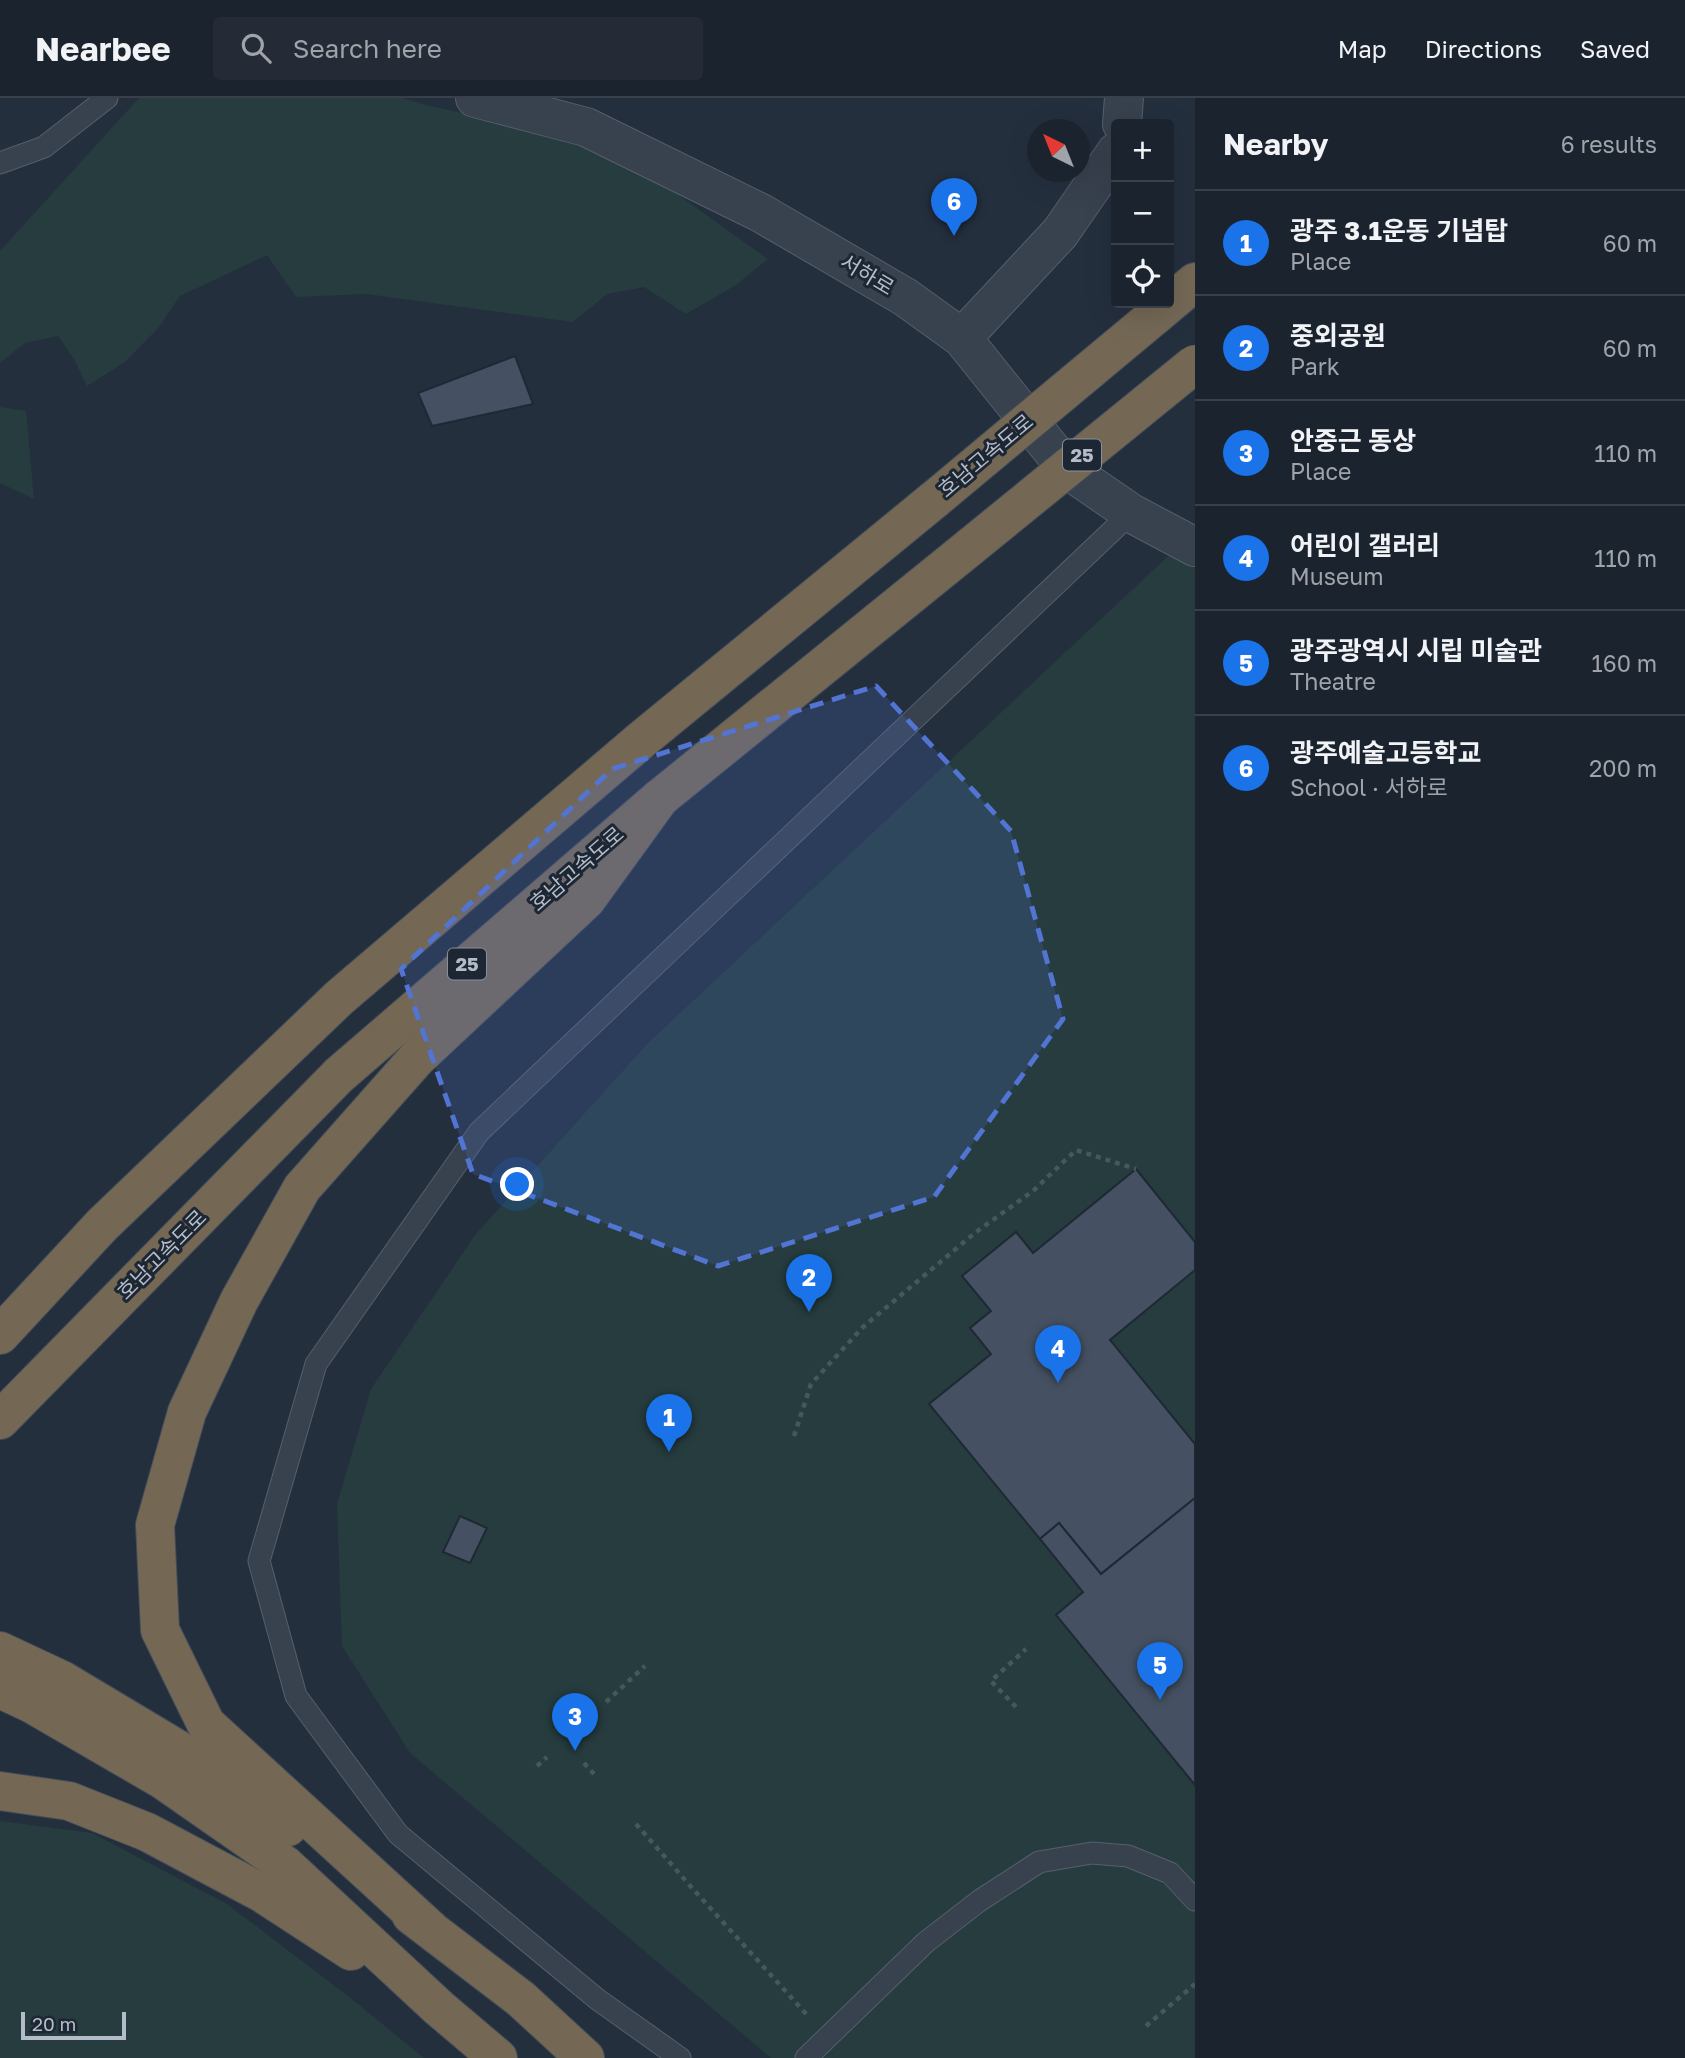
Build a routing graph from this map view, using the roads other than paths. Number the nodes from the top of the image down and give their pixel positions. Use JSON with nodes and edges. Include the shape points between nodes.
{"nodes":[{"id":1,"x":107,"y":98,"type":"edge"},
{"id":2,"x":475,"y":98,"type":"edge"},
{"id":3,"x":1124,"y":98,"type":"edge"},
{"id":4,"x":1122,"y":119,"type":"edge"},
{"id":5,"x":1111,"y":159,"type":"edge"},
{"id":6,"x":0,"y":163,"type":"edge"},
{"id":7,"x":1195,"y":282,"type":"edge"},
{"id":8,"x":962,"y":338,"type":"junction"},
{"id":9,"x":1195,"y":364,"type":"edge"},
{"id":10,"x":1131,"y":513,"type":"junction"},
{"id":11,"x":1195,"y":547,"type":"edge"},
{"id":12,"x":660,"y":798,"type":"junction"},
{"id":13,"x":0,"y":1335,"type":"edge"},
{"id":14,"x":0,"y":1420,"type":"edge"},
{"id":15,"x":0,"y":1651,"type":"edge"},
{"id":16,"x":0,"y":1689,"type":"edge"},
{"id":17,"x":0,"y":1791,"type":"edge"},
{"id":18,"x":1195,"y":1900,"type":"edge"},
{"id":19,"x":430,"y":1929,"type":"junction"},
{"id":20,"x":439,"y":2008,"type":"junction"},
{"id":21,"x":498,"y":2058,"type":"edge"},
{"id":22,"x":585,"y":2058,"type":"edge"},
{"id":23,"x":680,"y":2058,"type":"edge"},
{"id":24,"x":806,"y":2058,"type":"edge"}],
"edges":[{"from":1,"to":6,"type":"lane","via":[[44,147]]},
{"from":2,"to":8,"type":"street","name":"서하로","via":[[586,127],[761,213],[905,298]]},
{"from":3,"to":4,"type":"street"},
{"from":5,"to":8,"type":"street","via":[[1060,233]]},
{"from":7,"to":13,"type":"highway","name":"호남고속도로","bridge":true,"via":[[640,741],[339,999],[102,1226]]},
{"from":8,"to":10,"type":"street","name":"서하로","via":[[1067,469]]},
{"from":9,"to":12,"type":"highway","name":"호남고속도로","number":"25","bridge":true},
{"from":10,"to":11,"type":"street","name":"서하로"},
{"from":10,"to":23,"type":"lane","via":[[479,1132],[316,1364],[312,1377],[259,1561],[296,1696],[398,1834],[597,1999]]},
{"from":12,"to":14,"type":"highway","name":"호남고속도로","number":"25","via":[[339,1075]]},
{"from":12,"to":19,"type":"highway","via":[[586,900],[417,1058],[302,1188],[239,1301],[187,1412],[155,1525],[160,1630],[206,1724]]},
{"from":15,"to":19,"type":"highway","via":[[62,1681],[184,1753]]},
{"from":16,"to":20,"type":"highway","via":[[163,1780],[285,1866]]},
{"from":17,"to":20,"type":"highway","via":[[69,1801],[147,1832],[262,1894]]},
{"from":18,"to":24,"type":"lane","via":[[1170,1873],[1128,1856],[1092,1853],[1039,1862],[926,1942]]},
{"from":19,"to":22,"type":"highway","via":[[521,1999]]},
{"from":20,"to":21,"type":"highway"}]}
